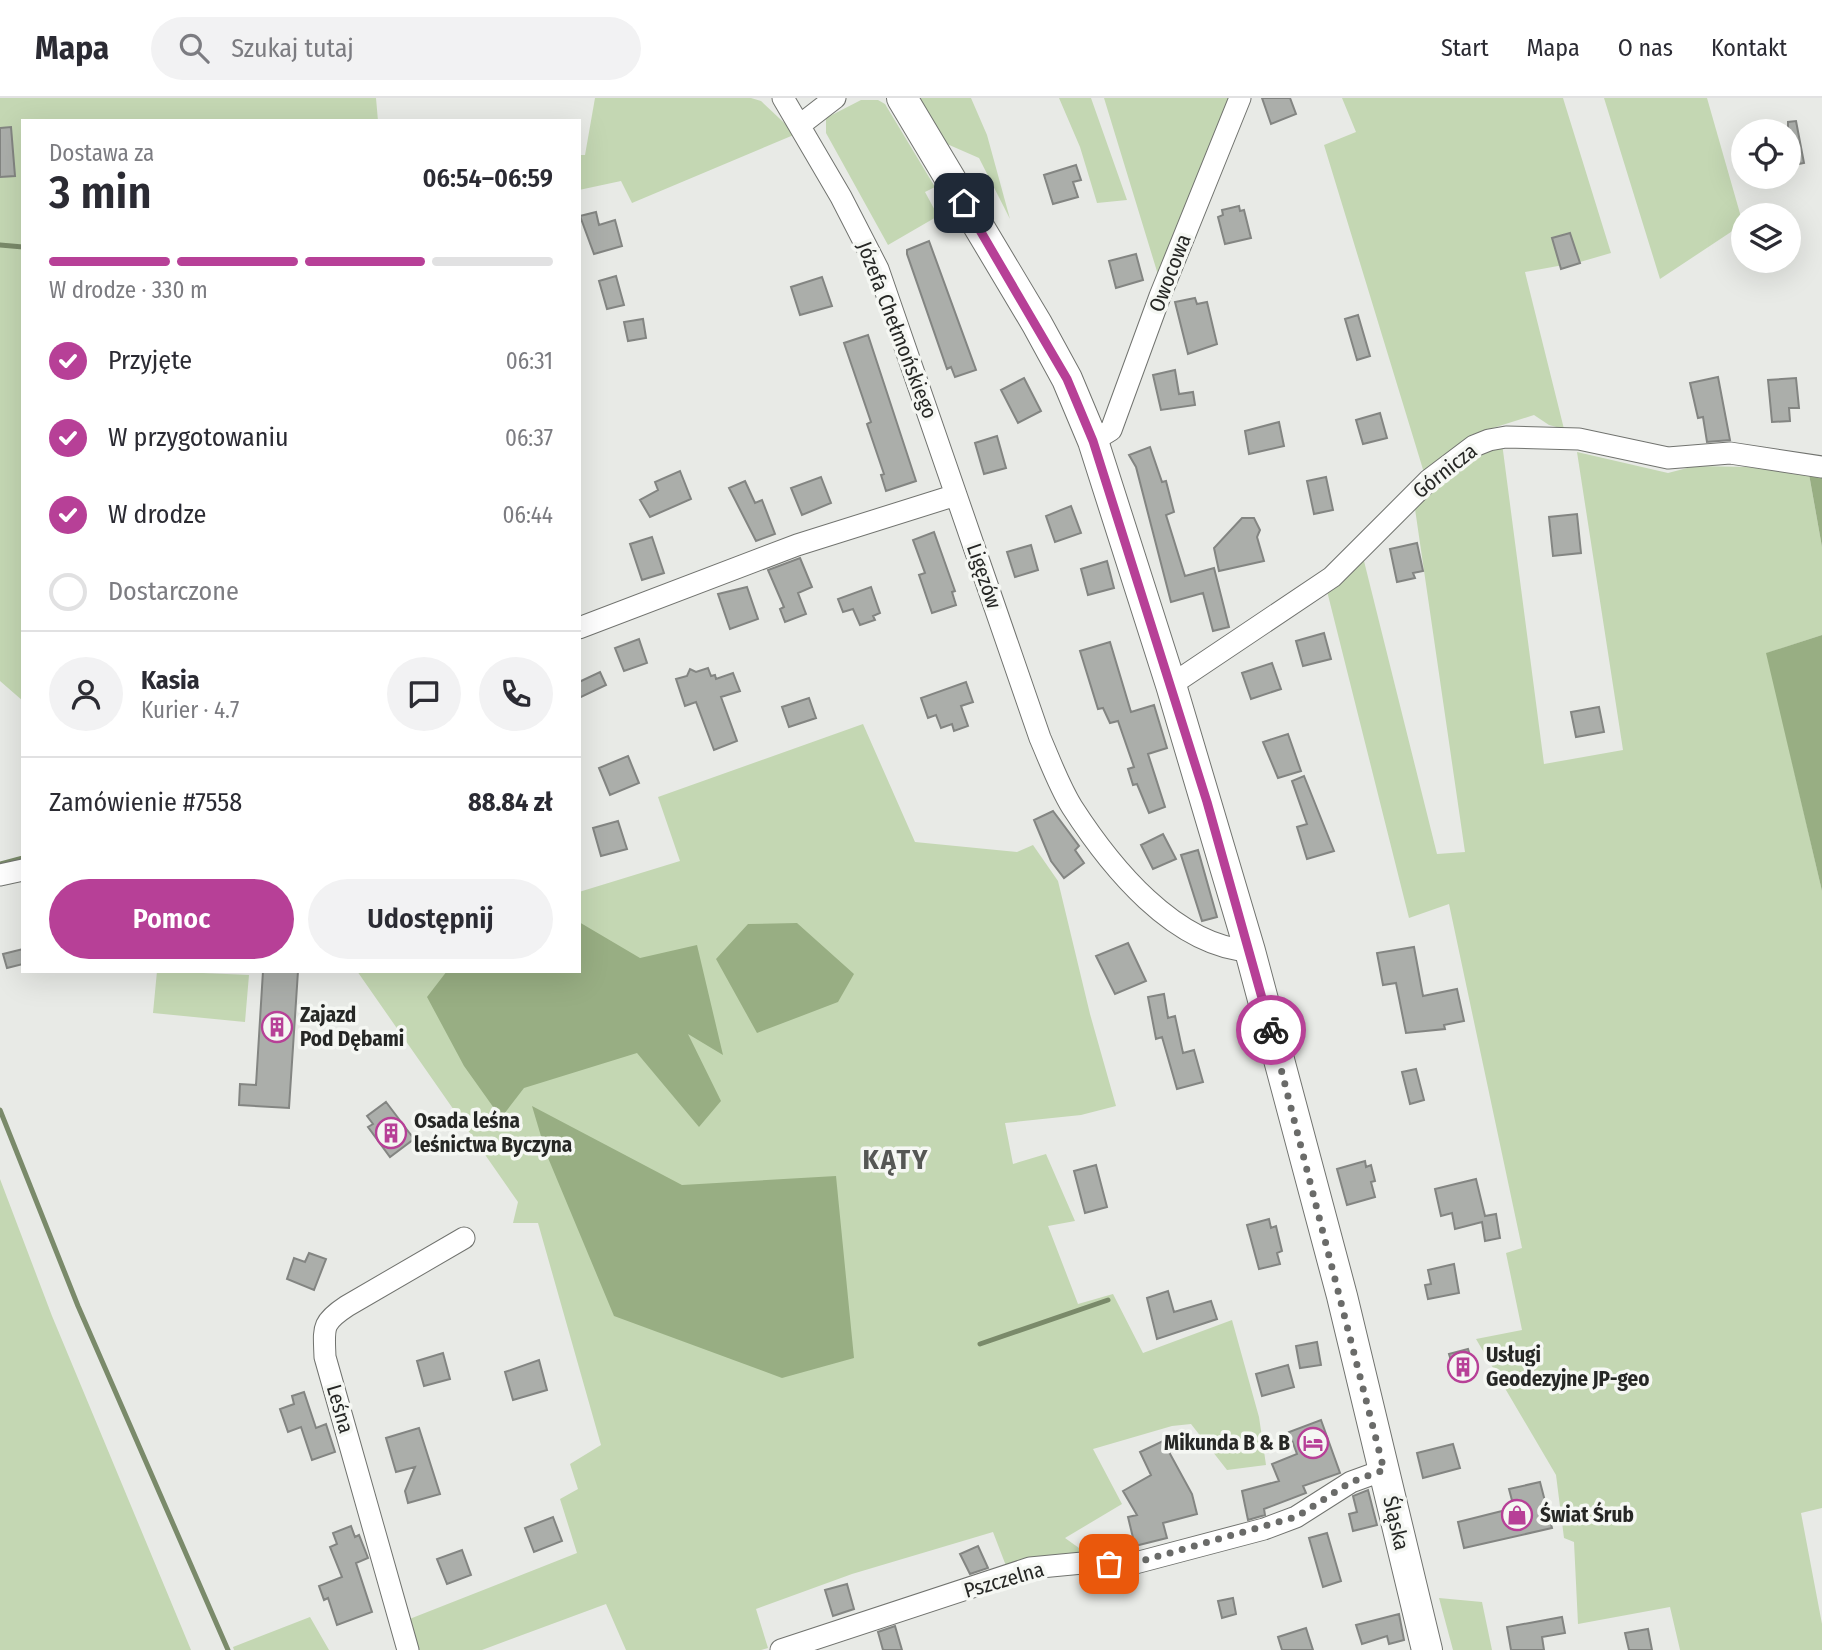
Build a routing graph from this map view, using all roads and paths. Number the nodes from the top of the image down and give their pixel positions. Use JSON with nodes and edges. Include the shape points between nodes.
{"nodes":[{"id":1,"x":783,"y":98,"type":"edge"},
{"id":2,"x":835,"y":98,"type":"edge"},
{"id":3,"x":902,"y":98,"type":"edge"},
{"id":4,"x":1240,"y":98,"type":"edge"},
{"id":5,"x":800,"y":125,"type":"junction"},
{"id":6,"x":1093,"y":441,"type":"junction"},
{"id":7,"x":1822,"y":467,"type":"edge"},
{"id":8,"x":956,"y":495,"type":"junction"},
{"id":9,"x":581,"y":627,"type":"edge"},
{"id":10,"x":1171,"y":685,"type":"junction"},
{"id":11,"x":21,"y":870,"type":"edge"},
{"id":12,"x":0,"y":875,"type":"edge"},
{"id":13,"x":1250,"y":951,"type":"junction"},
{"id":14,"x":464,"y":1238,"type":"dead end"},
{"id":15,"x":1384,"y":1470,"type":"junction"},
{"id":16,"x":408,"y":1650,"type":"edge"},
{"id":17,"x":781,"y":1650,"type":"edge"},
{"id":18,"x":1427,"y":1650,"type":"edge"}],
"edges":[{"from":1,"to":5,"type":"street","name":"Józefa Chełmońskiego"},
{"from":2,"to":5,"type":"street"},
{"from":3,"to":6,"type":"main road","name":"Śląska","via":[[1043,335]]},
{"from":4,"to":6,"type":"street","name":"Owocowa","via":[[1111,430]]},
{"from":5,"to":8,"type":"street","name":"Józefa Chełmońskiego","via":[[878,269]]},
{"from":6,"to":10,"type":"main road","name":"Śląska"},
{"from":7,"to":10,"type":"street","name":"Górnicza","via":[[1730,453],[1668,458],[1579,439],[1489,440],[1429,480],[1332,578]]},
{"from":8,"to":9,"type":"street","via":[[797,545]]},
{"from":8,"to":13,"type":"street","name":"Ligęzów","via":[[1040,738],[1070,805],[1139,893],[1182,927],[1235,950]]},
{"from":10,"to":13,"type":"main road","name":"Śląska"},
{"from":11,"to":12,"type":"street"},
{"from":13,"to":15,"type":"main road","name":"Śląska"},
{"from":14,"to":16,"type":"street","name":"Leśna","via":[[347,1306],[324,1326],[325,1357]]},
{"from":15,"to":17,"type":"street","name":"Pszczelna","via":[[1351,1482],[1296,1517],[1264,1529],[1124,1566],[1093,1562],[1030,1568]]},
{"from":15,"to":18,"type":"main road","name":"Śląska"}]}
